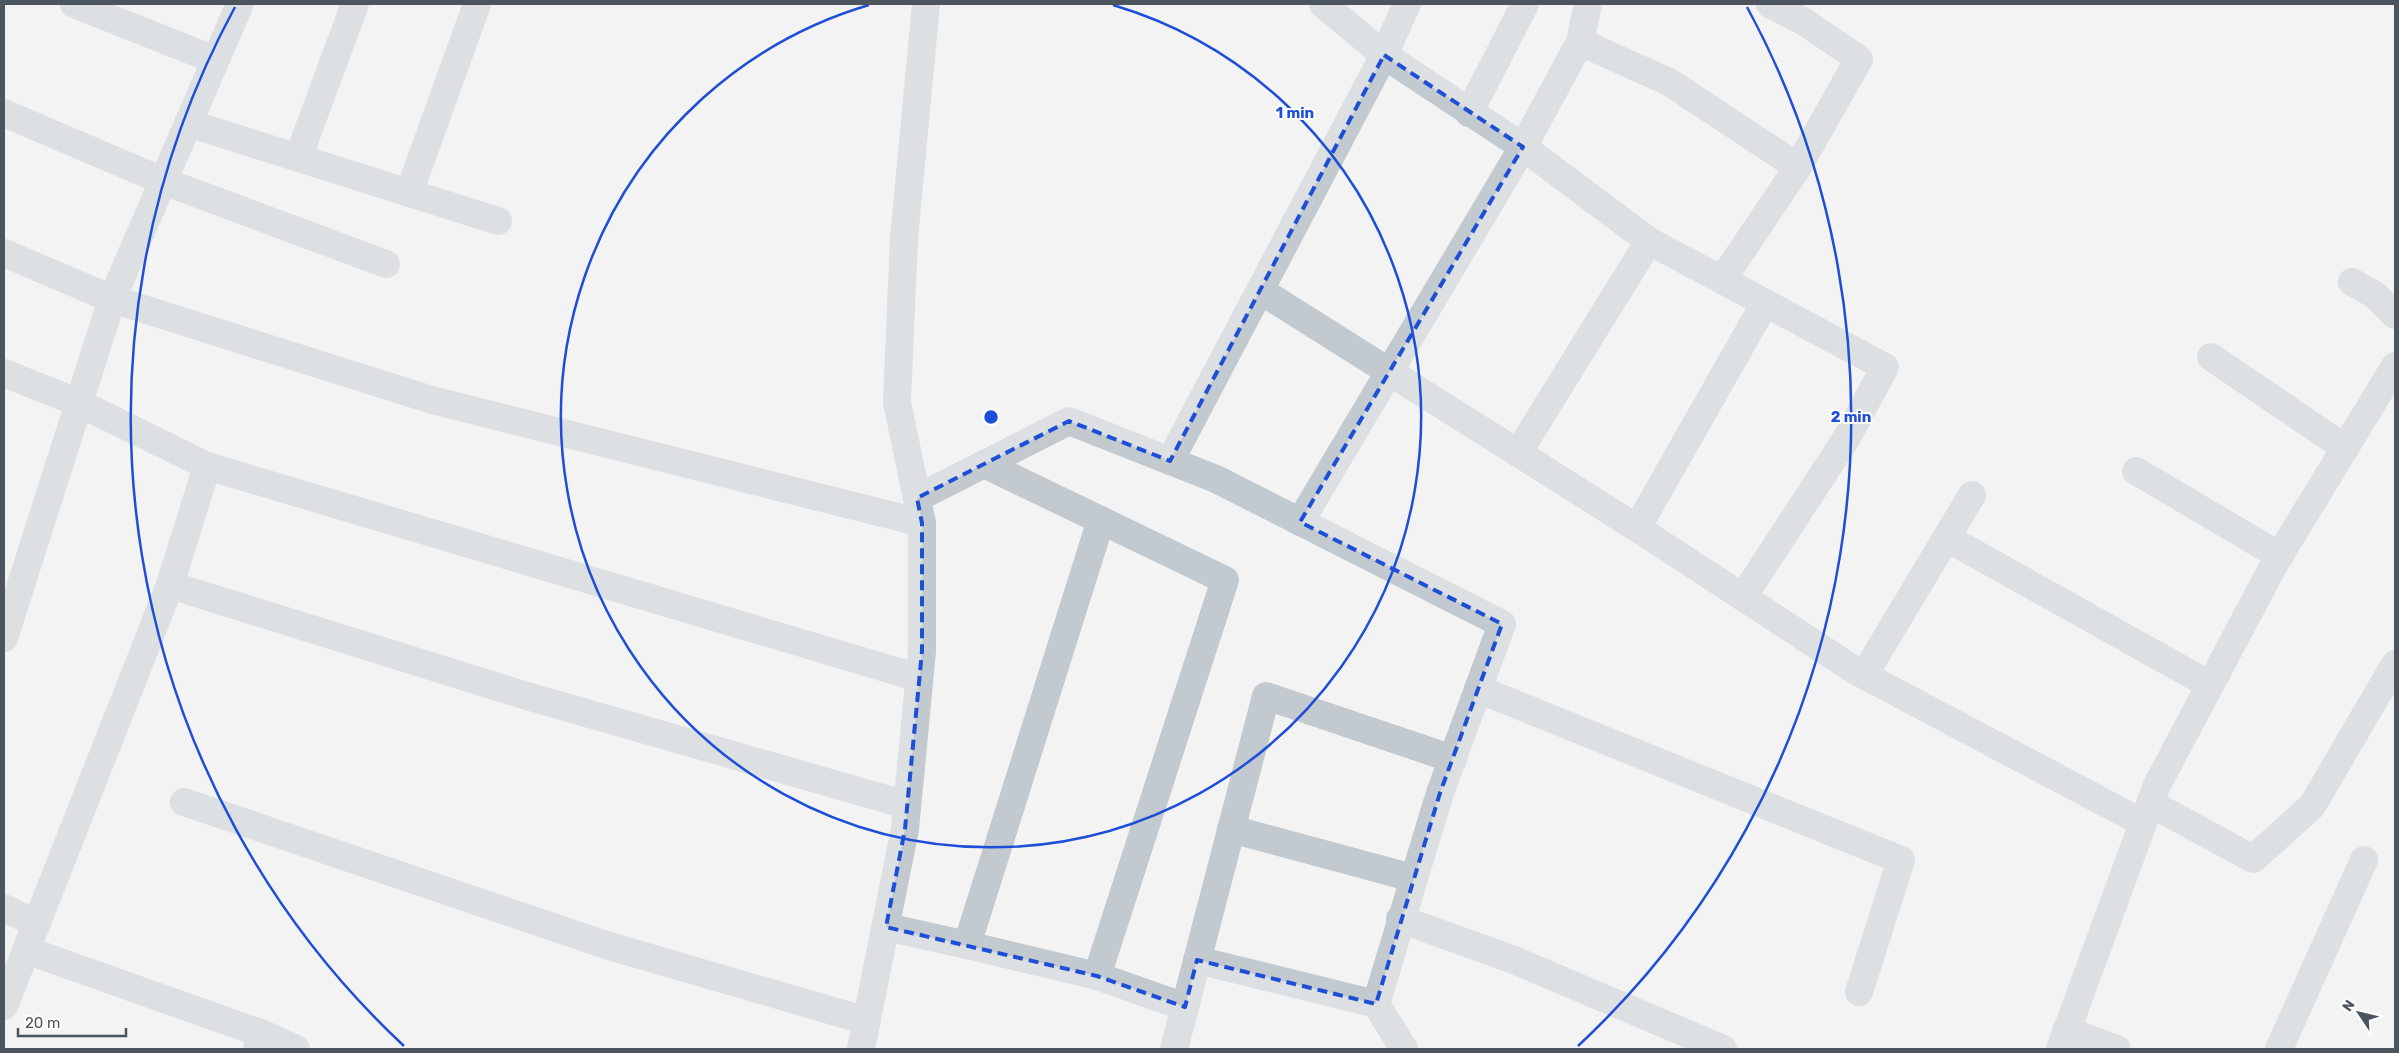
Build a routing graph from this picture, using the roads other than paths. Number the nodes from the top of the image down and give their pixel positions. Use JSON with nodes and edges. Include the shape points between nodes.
{"nodes":[{"id":1,"x":74,"y":4,"type":"edge"},
{"id":2,"x":240,"y":4,"type":"edge"},
{"id":3,"x":356,"y":4,"type":"edge"},
{"id":4,"x":477,"y":4,"type":"edge"},
{"id":5,"x":926,"y":4,"type":"edge"},
{"id":6,"x":1323,"y":4,"type":"edge"},
{"id":7,"x":1407,"y":4,"type":"edge"},
{"id":8,"x":1525,"y":4,"type":"edge"},
{"id":9,"x":1588,"y":4,"type":"edge"},
{"id":10,"x":1770,"y":4,"type":"edge"},
{"id":11,"x":1580,"y":42,"type":"junction"},
{"id":12,"x":1384,"y":55,"type":"junction"},
{"id":13,"x":215,"y":60,"type":"junction"},
{"id":14,"x":4,"y":112,"type":"edge"},
{"id":15,"x":1470,"y":113,"type":"junction"},
{"id":16,"x":188,"y":123,"type":"junction"},
{"id":17,"x":1523,"y":147,"type":"junction"},
{"id":18,"x":298,"y":158,"type":"junction"},
{"id":19,"x":1798,"y":167,"type":"junction"},
{"id":20,"x":163,"y":181,"type":"junction"},
{"id":21,"x":409,"y":193,"type":"junction"},
{"id":22,"x":498,"y":221,"type":"dead end"},
{"id":23,"x":1649,"y":241,"type":"junction"},
{"id":24,"x":4,"y":253,"type":"edge"},
{"id":25,"x":386,"y":264,"type":"dead end"},
{"id":26,"x":1722,"y":280,"type":"junction"},
{"id":27,"x":2352,"y":282,"type":"dead end"},
{"id":28,"x":1260,"y":291,"type":"junction"},
{"id":29,"x":112,"y":299,"type":"junction"},
{"id":30,"x":1765,"y":304,"type":"junction"},
{"id":31,"x":2395,"y":315,"type":"edge"},
{"id":32,"x":2211,"y":357,"type":"dead end"},
{"id":33,"x":2395,"y":366,"type":"edge"},
{"id":34,"x":4,"y":373,"type":"edge"},
{"id":35,"x":1389,"y":373,"type":"junction"},
{"id":36,"x":79,"y":403,"type":"junction"},
{"id":37,"x":2345,"y":448,"type":"junction"},
{"id":38,"x":1518,"y":453,"type":"junction"},
{"id":39,"x":1170,"y":461,"type":"junction"},
{"id":40,"x":984,"y":464,"type":"junction"},
{"id":41,"x":208,"y":466,"type":"junction"},
{"id":42,"x":2136,"y":471,"type":"dead end"},
{"id":43,"x":1972,"y":495,"type":"dead end"},
{"id":44,"x":920,"y":510,"type":"junction"},
{"id":45,"x":1101,"y":520,"type":"junction"},
{"id":46,"x":1300,"y":522,"type":"junction"},
{"id":47,"x":1637,"y":528,"type":"junction"},
{"id":48,"x":1947,"y":538,"type":"junction"},
{"id":49,"x":2280,"y":556,"type":"junction"},
{"id":50,"x":170,"y":585,"type":"junction"},
{"id":51,"x":1743,"y":597,"type":"junction"},
{"id":52,"x":4,"y":638,"type":"edge"},
{"id":53,"x":2395,"y":664,"type":"edge"},
{"id":54,"x":1864,"y":675,"type":"junction"},
{"id":55,"x":919,"y":678,"type":"junction"},
{"id":56,"x":2210,"y":685,"type":"junction"},
{"id":57,"x":1478,"y":689,"type":"junction"},
{"id":58,"x":1452,"y":759,"type":"junction"},
{"id":59,"x":184,"y":802,"type":"dead end"},
{"id":60,"x":907,"y":805,"type":"junction"},
{"id":61,"x":2146,"y":813,"type":"junction"},
{"id":62,"x":1231,"y":829,"type":"junction"},
{"id":63,"x":2364,"y":860,"type":"dead end"},
{"id":64,"x":1413,"y":878,"type":"junction"},
{"id":65,"x":4,"y":908,"type":"edge"},
{"id":66,"x":1400,"y":919,"type":"junction"},
{"id":67,"x":37,"y":924,"type":"junction"},
{"id":68,"x":886,"y":927,"type":"junction"},
{"id":69,"x":967,"y":945,"type":"junction"},
{"id":70,"x":26,"y":950,"type":"junction"},
{"id":71,"x":1197,"y":960,"type":"junction"},
{"id":72,"x":1097,"y":976,"type":"junction"},
{"id":73,"x":1859,"y":992,"type":"dead end"},
{"id":74,"x":1376,"y":1004,"type":"junction"},
{"id":75,"x":4,"y":1006,"type":"edge"},
{"id":76,"x":1185,"y":1007,"type":"junction"},
{"id":77,"x":2063,"y":1039,"type":"edge"},
{"id":78,"x":866,"y":1041,"type":"edge"},
{"id":79,"x":260,"y":1042,"type":"edge"},
{"id":80,"x":1691,"y":1043,"type":"edge"},
{"id":81,"x":296,"y":1049,"type":"edge"},
{"id":82,"x":1174,"y":1049,"type":"edge"},
{"id":83,"x":1404,"y":1049,"type":"edge"},
{"id":84,"x":1723,"y":1049,"type":"edge"},
{"id":85,"x":2117,"y":1049,"type":"edge"},
{"id":86,"x":2279,"y":1049,"type":"edge"}],
"edges":[{"from":1,"to":13,"type":"street"},
{"from":2,"to":13,"type":"street"},
{"from":3,"to":18,"type":"street"},
{"from":4,"to":21,"type":"street"},
{"from":5,"to":44,"type":"street","via":[[904,238],[897,402]]},
{"from":6,"to":12,"type":"street"},
{"from":7,"to":12,"type":"street"},
{"from":8,"to":15,"type":"street"},
{"from":9,"to":11,"type":"street"},
{"from":10,"to":19,"type":"street","via":[[1803,21],[1859,59]]},
{"from":11,"to":17,"type":"street"},
{"from":11,"to":19,"type":"street","via":[[1669,82]]},
{"from":12,"to":15,"type":"street"},
{"from":12,"to":28,"type":"street"},
{"from":13,"to":16,"type":"street"},
{"from":14,"to":20,"type":"street"},
{"from":15,"to":17,"type":"street"},
{"from":16,"to":18,"type":"street"},
{"from":16,"to":20,"type":"street"},
{"from":17,"to":23,"type":"street"},
{"from":17,"to":35,"type":"street"},
{"from":18,"to":21,"type":"street"},
{"from":19,"to":26,"type":"street"},
{"from":20,"to":25,"type":"street"},
{"from":20,"to":29,"type":"street"},
{"from":21,"to":22,"type":"street"},
{"from":23,"to":26,"type":"street"},
{"from":23,"to":38,"type":"street"},
{"from":24,"to":29,"type":"street"},
{"from":26,"to":30,"type":"street"},
{"from":27,"to":31,"type":"street","via":[[2375,295]]},
{"from":28,"to":35,"type":"street"},
{"from":28,"to":39,"type":"street"},
{"from":29,"to":36,"type":"street"},
{"from":29,"to":44,"type":"street","via":[[463,409]]},
{"from":30,"to":47,"type":"street"},
{"from":30,"to":51,"type":"street","via":[[1885,366],[1846,439]]},
{"from":32,"to":37,"type":"street"},
{"from":33,"to":37,"type":"street"},
{"from":34,"to":36,"type":"street"},
{"from":35,"to":38,"type":"street"},
{"from":35,"to":46,"type":"street"},
{"from":36,"to":41,"type":"street"},
{"from":36,"to":52,"type":"street"},
{"from":37,"to":49,"type":"street"},
{"from":38,"to":47,"type":"street"},
{"from":39,"to":40,"type":"street","via":[[1069,421]]},
{"from":39,"to":46,"type":"street","via":[[1216,479]]},
{"from":40,"to":44,"type":"street"},
{"from":40,"to":45,"type":"street"},
{"from":41,"to":50,"type":"street"},
{"from":41,"to":55,"type":"street"},
{"from":42,"to":49,"type":"street"},
{"from":43,"to":48,"type":"street"},
{"from":44,"to":55,"type":"street","via":[[922,651]]},
{"from":45,"to":69,"type":"street"},
{"from":45,"to":72,"type":"street","via":[[1225,580]]},
{"from":46,"to":57,"type":"street","via":[[1502,624]]},
{"from":47,"to":51,"type":"street"},
{"from":48,"to":54,"type":"street"},
{"from":48,"to":56,"type":"street"},
{"from":49,"to":56,"type":"street"},
{"from":50,"to":60,"type":"street","via":[[527,696]]},
{"from":50,"to":67,"type":"street"},
{"from":51,"to":54,"type":"street"},
{"from":53,"to":61,"type":"street","via":[[2312,806],[2254,859]]},
{"from":54,"to":61,"type":"street"},
{"from":55,"to":60,"type":"street"},
{"from":56,"to":61,"type":"street","via":[[2157,785]]},
{"from":57,"to":58,"type":"street"},
{"from":57,"to":73,"type":"street","via":[[1901,860]]},
{"from":58,"to":62,"type":"street","via":[[1266,696]]},
{"from":58,"to":64,"type":"street"},
{"from":59,"to":78,"type":"street","via":[[606,944]]},
{"from":60,"to":68,"type":"street"},
{"from":61,"to":77,"type":"street"},
{"from":62,"to":64,"type":"street"},
{"from":62,"to":71,"type":"street"},
{"from":63,"to":86,"type":"street"},
{"from":64,"to":66,"type":"street"},
{"from":65,"to":67,"type":"street"},
{"from":66,"to":74,"type":"street"},
{"from":66,"to":80,"type":"street","via":[[1514,960]]},
{"from":67,"to":70,"type":"street"},
{"from":68,"to":69,"type":"street"},
{"from":68,"to":78,"type":"street"},
{"from":69,"to":72,"type":"street"},
{"from":70,"to":75,"type":"street"},
{"from":70,"to":79,"type":"street"},
{"from":71,"to":74,"type":"street"},
{"from":71,"to":76,"type":"street"},
{"from":72,"to":76,"type":"street"},
{"from":74,"to":83,"type":"street"},
{"from":76,"to":82,"type":"street"},
{"from":77,"to":85,"type":"street"},
{"from":79,"to":81,"type":"street"},
{"from":80,"to":84,"type":"street"}]}
